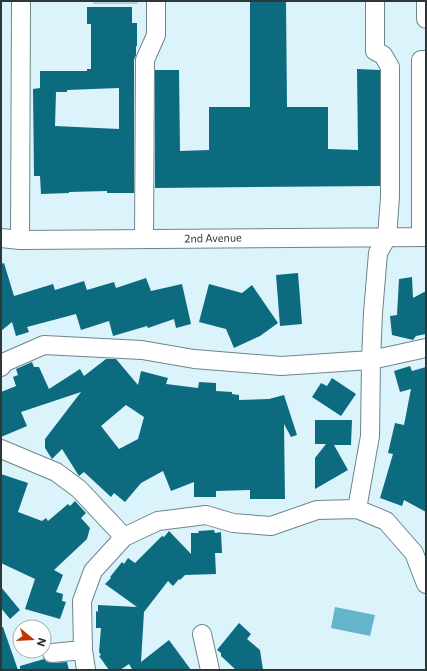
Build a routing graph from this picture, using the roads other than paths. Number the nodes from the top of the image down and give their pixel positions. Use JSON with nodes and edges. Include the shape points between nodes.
{"nodes":[{"id":1,"x":21,"y":1,"type":"edge"},
{"id":2,"x":156,"y":1,"type":"edge"},
{"id":3,"x":375,"y":1,"type":"edge"},
{"id":4,"x":426,"y":1,"type":"edge"},
{"id":5,"x":426,"y":19,"type":"edge"},
{"id":6,"x":426,"y":60,"type":"edge"},
{"id":7,"x":387,"y":237,"type":"junction"},
{"id":8,"x":424,"y":237,"type":"edge"},
{"id":9,"x":1,"y":238,"type":"edge"},
{"id":10,"x":144,"y":239,"type":"junction"},
{"id":11,"x":20,"y":240,"type":"junction"},
{"id":12,"x":426,"y":348,"type":"edge"},
{"id":13,"x":371,"y":360,"type":"junction"},
{"id":14,"x":1,"y":367,"type":"edge"},
{"id":15,"x":1,"y":449,"type":"edge"},
{"id":16,"x":357,"y":509,"type":"junction"},
{"id":17,"x":124,"y":536,"type":"junction"},
{"id":18,"x":426,"y":584,"type":"edge"},
{"id":19,"x":202,"y":634,"type":"dead end"},
{"id":20,"x":83,"y":650,"type":"junction"},
{"id":21,"x":52,"y":653,"type":"dead end"},
{"id":22,"x":86,"y":670,"type":"edge"},
{"id":23,"x":210,"y":670,"type":"edge"}],
"edges":[{"from":1,"to":11,"type":"street"},
{"from":2,"to":10,"type":"street","via":[[156,35],[145,60]]},
{"from":3,"to":7,"type":"street","via":[[375,51],[383,55],[390,66],[390,197]]},
{"from":4,"to":5,"type":"street"},
{"from":6,"to":8,"type":"street","via":[[421,60]]},
{"from":7,"to":8,"type":"street","name":"2nd Avenue"},
{"from":7,"to":10,"type":"street","name":"2nd Avenue"},
{"from":7,"to":13,"type":"street","via":[[378,253]]},
{"from":9,"to":11,"type":"street","name":"2nd Avenue"},
{"from":10,"to":11,"type":"street","name":"2nd Avenue"},
{"from":12,"to":13,"type":"street"},
{"from":13,"to":14,"type":"street","via":[[280,366],[194,359],[142,350],[44,345],[5,362]]},
{"from":13,"to":16,"type":"street","via":[[370,436]]},
{"from":15,"to":17,"type":"street","via":[[56,472],[79,489]]},
{"from":16,"to":17,"type":"street","via":[[317,510],[271,526],[233,523],[206,515],[158,521]]},
{"from":16,"to":18,"type":"street","via":[[386,521],[414,553]]},
{"from":17,"to":20,"type":"street","via":[[93,571],[82,601]]},
{"from":19,"to":23,"type":"street"},
{"from":20,"to":21,"type":"street"},
{"from":20,"to":22,"type":"street"}]}
